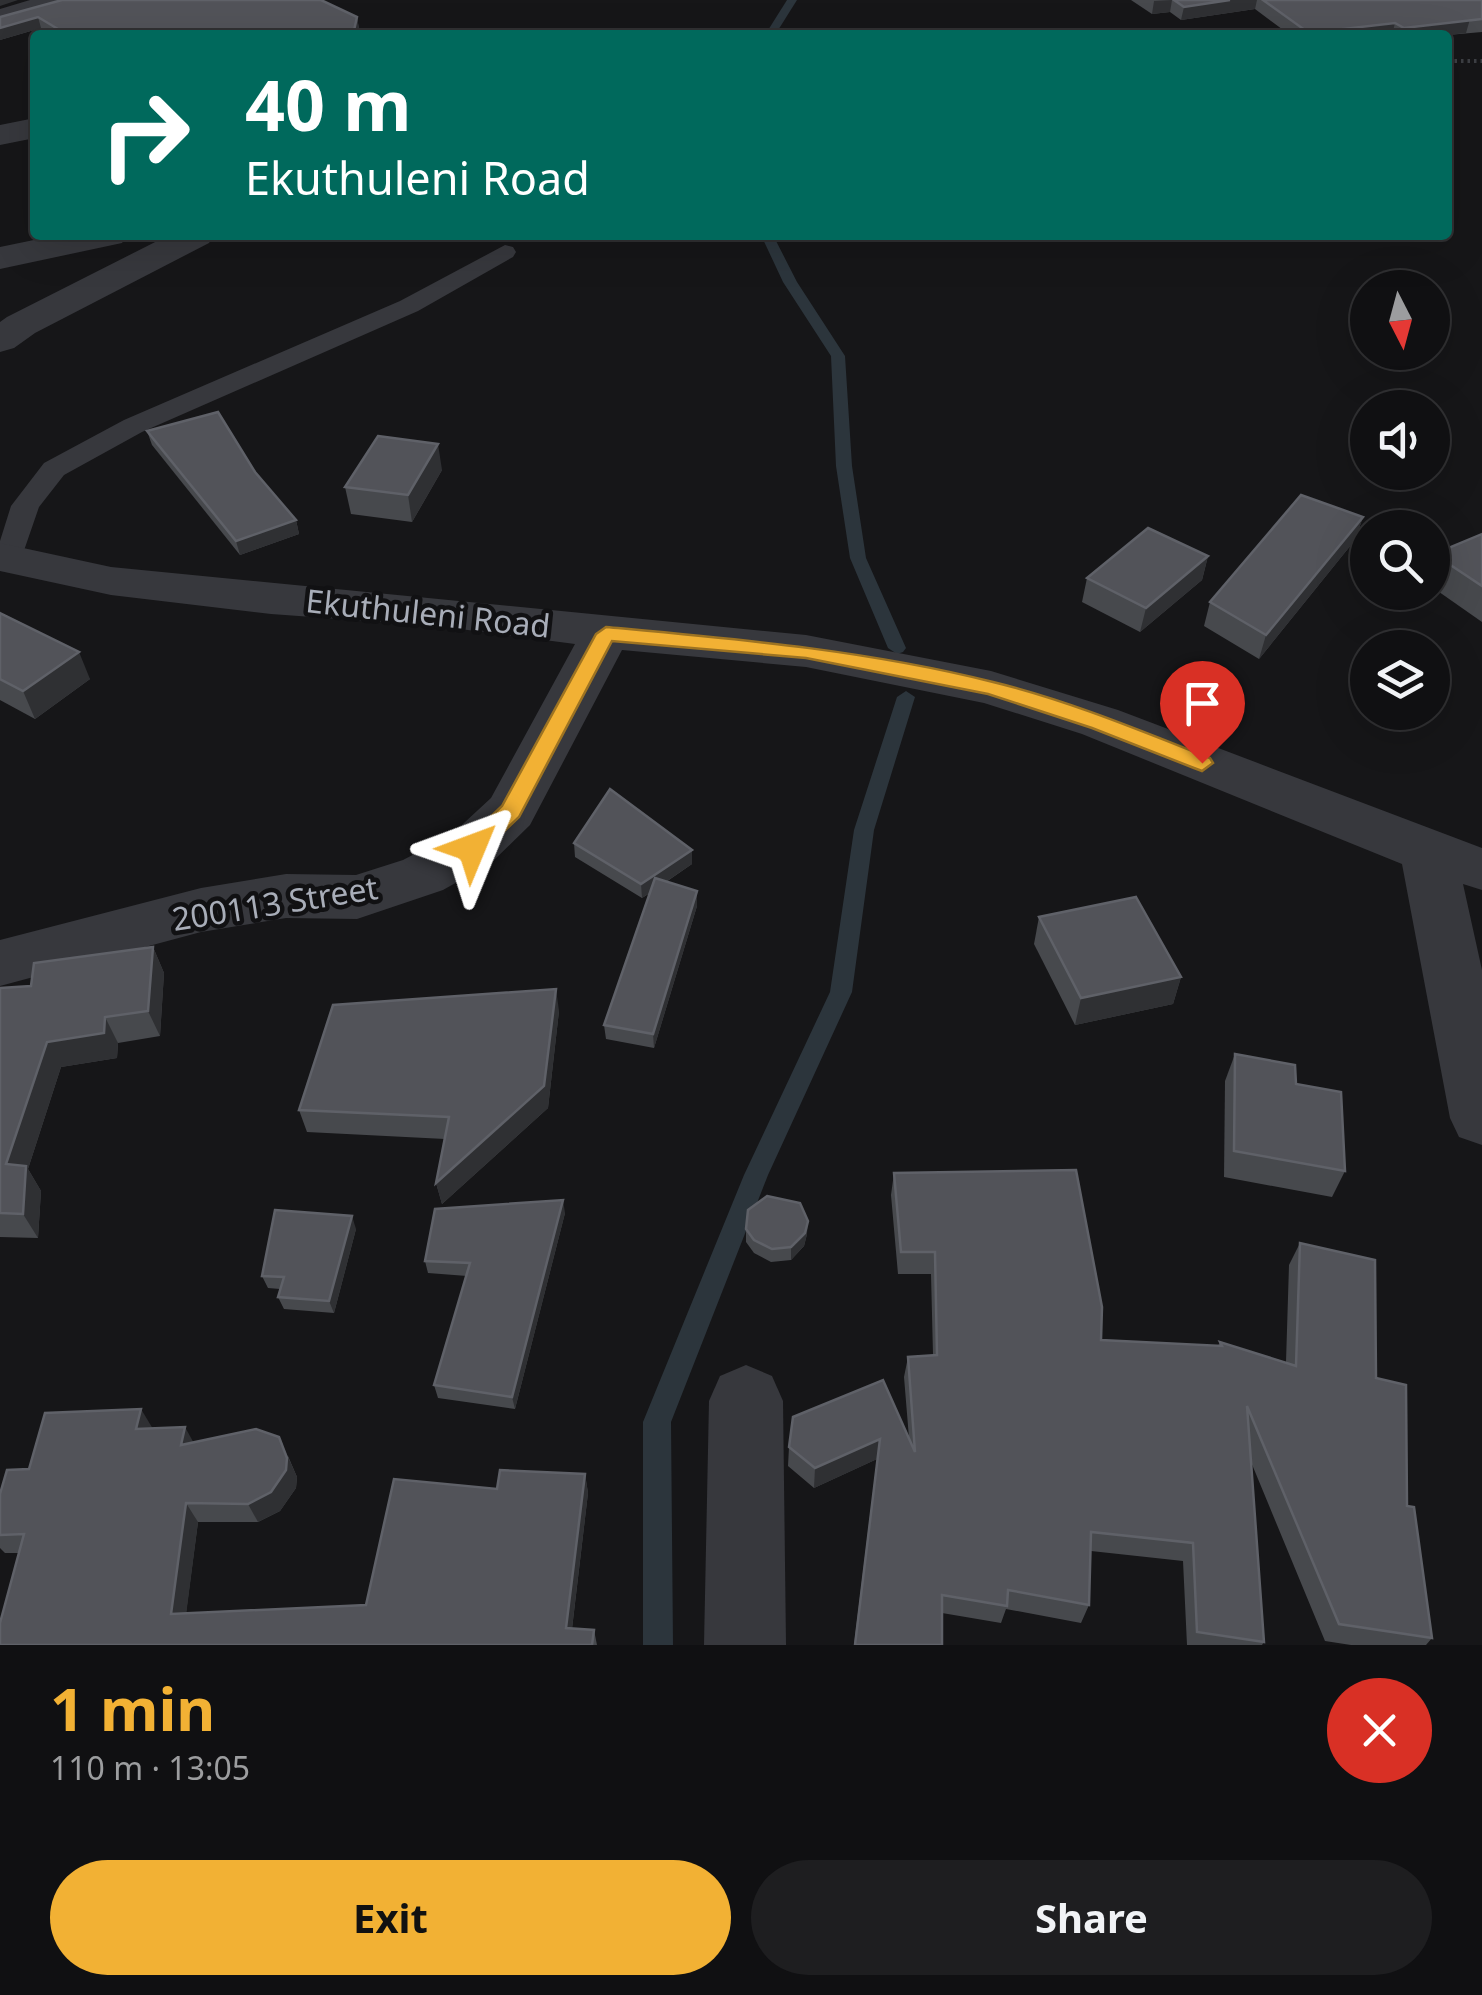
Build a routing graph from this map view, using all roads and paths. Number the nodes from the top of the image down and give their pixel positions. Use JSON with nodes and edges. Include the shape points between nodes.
{"nodes":[{"id":1,"x":60,"y":0,"type":"edge"},
{"id":2,"x":0,"y":18,"type":"edge"},
{"id":3,"x":1482,"y":60,"type":"edge"},
{"id":4,"x":1452,"y":61,"type":"edge"},
{"id":5,"x":30,"y":129,"type":"edge"},
{"id":6,"x":0,"y":135,"type":"edge"},
{"id":7,"x":85,"y":240,"type":"edge"},
{"id":8,"x":186,"y":240,"type":"edge"},
{"id":9,"x":504,"y":252,"type":"dead end"},
{"id":10,"x":0,"y":258,"type":"edge"},
{"id":11,"x":0,"y":340,"type":"edge"},
{"id":12,"x":5,"y":558,"type":"edge"},
{"id":13,"x":606,"y":634,"type":"junction"},
{"id":14,"x":1455,"y":861,"type":"edge"},
{"id":15,"x":0,"y":963,"type":"edge"},
{"id":16,"x":1482,"y":1118,"type":"edge"},
{"id":17,"x":746,"y":1401,"type":"dead end"},
{"id":18,"x":745,"y":1645,"type":"edge"}],
"edges":[{"from":1,"to":2,"type":"street"},
{"from":3,"to":4,"type":"path"},
{"from":5,"to":6,"type":"street"},
{"from":7,"to":10,"type":"street"},
{"from":8,"to":11,"type":"street"},
{"from":9,"to":12,"type":"lane","via":[[409,306],[133,426],[54,468],[25,506]]},
{"from":12,"to":13,"type":"street","name":"Ekuthuleni Road","via":[[111,581]]},
{"from":13,"to":14,"type":"street","name":"Ekuthuleni Road","via":[[806,652],[991,688],[1100,722]]},
{"from":13,"to":15,"type":"street","name":"200113 Street","via":[[511,811],[472,848],[440,866],[357,897],[286,896],[201,910]]},
{"from":14,"to":16,"type":"street"},
{"from":17,"to":18,"type":"street"}]}
